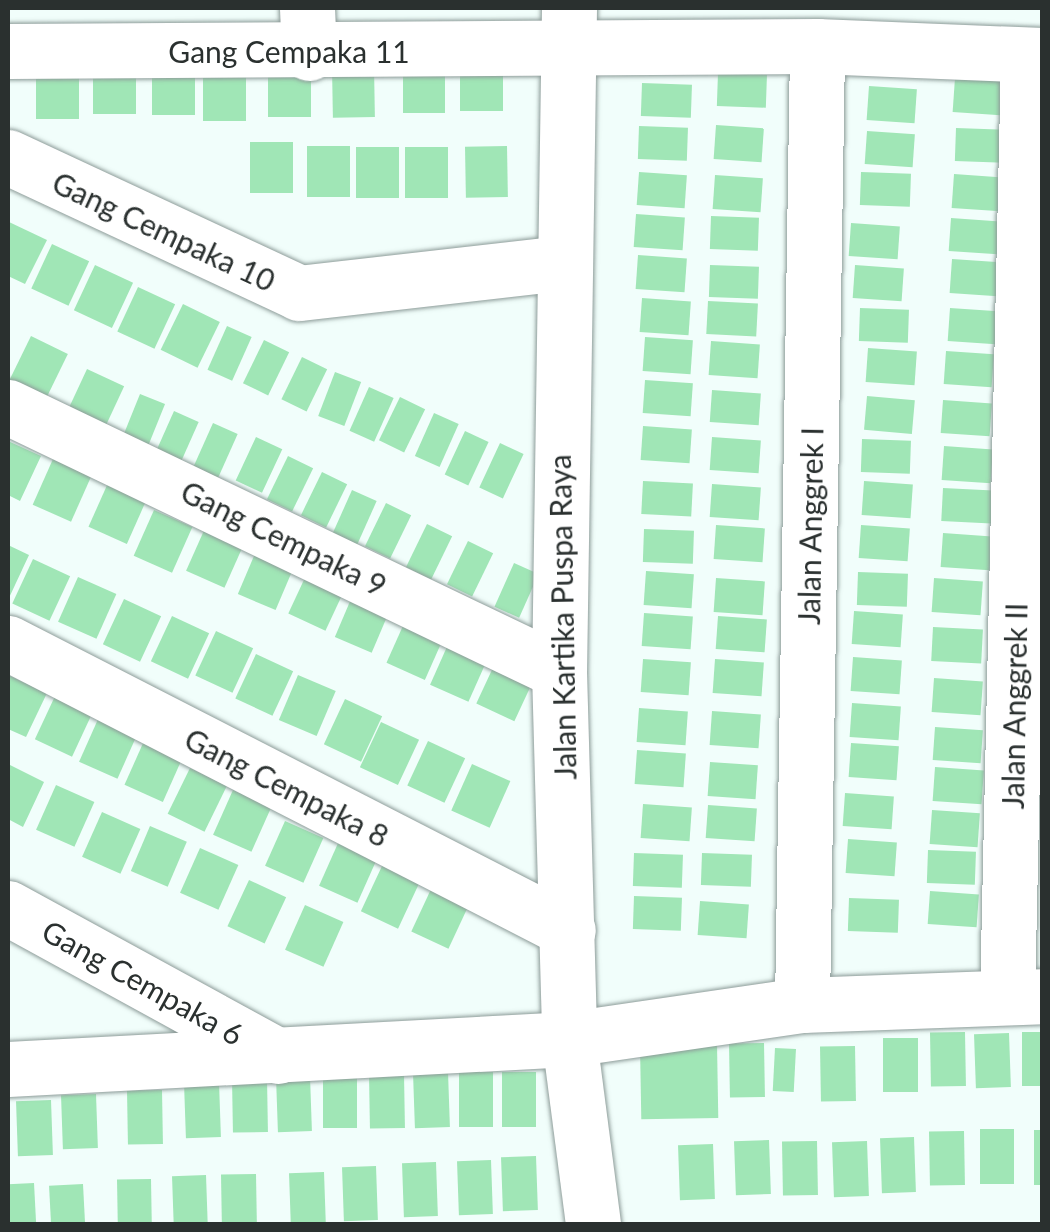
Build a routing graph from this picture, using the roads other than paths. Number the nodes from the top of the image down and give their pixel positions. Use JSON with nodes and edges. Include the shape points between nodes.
{"nodes":[{"id":1,"x":570,"y":28,"type":"edge"},
{"id":2,"x":308,"y":30,"type":"edge"},
{"id":3,"x":817,"y":46,"type":"junction"},
{"id":4,"x":8,"y":51,"type":"edge"},
{"id":5,"x":1036,"y":54,"type":"edge"},
{"id":6,"x":8,"y":157,"type":"edge"},
{"id":7,"x":561,"y":264,"type":"junction"},
{"id":8,"x":8,"y":408,"type":"edge"},
{"id":9,"x":8,"y":643,"type":"edge"},
{"id":10,"x":559,"y":672,"type":"junction"},
{"id":11,"x":8,"y":908,"type":"edge"},
{"id":12,"x":568,"y":930,"type":"junction"},
{"id":13,"x":1025,"y":996,"type":"edge"},
{"id":14,"x":802,"y":1005,"type":"junction"},
{"id":15,"x":569,"y":1039,"type":"junction"},
{"id":16,"x":278,"y":1056,"type":"junction"},
{"id":17,"x":8,"y":1069,"type":"edge"},
{"id":18,"x":593,"y":1224,"type":"edge"}],
"edges":[{"from":1,"to":2,"type":"street","name":"Gang Cempaka 11"},
{"from":1,"to":3,"type":"street","name":"Gang Cempaka 11"},
{"from":1,"to":7,"type":"street","name":"Jalan Kartika Puspa Raya"},
{"from":2,"to":4,"type":"street","name":"Gang Cempaka 11"},
{"from":3,"to":5,"type":"street","name":"Gang Cempaka 11"},
{"from":3,"to":14,"type":"street","name":"Jalan Anggrek I"},
{"from":5,"to":13,"type":"street","name":"Jalan Anggrek II"},
{"from":6,"to":7,"type":"street","name":"Gang Cempaka 10","via":[[298,292]]},
{"from":7,"to":10,"type":"street","name":"Jalan Kartika Puspa Raya"},
{"from":8,"to":10,"type":"street","name":"Gang Cempaka 9"},
{"from":9,"to":12,"type":"street","name":"Gang Cempaka 8"},
{"from":10,"to":12,"type":"street","name":"Jalan Kartika Puspa Raya"},
{"from":11,"to":16,"type":"street","name":"Gang Cempaka 6"},
{"from":12,"to":15,"type":"street","name":"Jalan Kartika Puspa Raya"},
{"from":13,"to":14,"type":"street"},
{"from":14,"to":15,"type":"street"},
{"from":15,"to":16,"type":"street"},
{"from":15,"to":18,"type":"street","name":"Jalan Kartika Puspa Raya"},
{"from":16,"to":17,"type":"street"}]}
